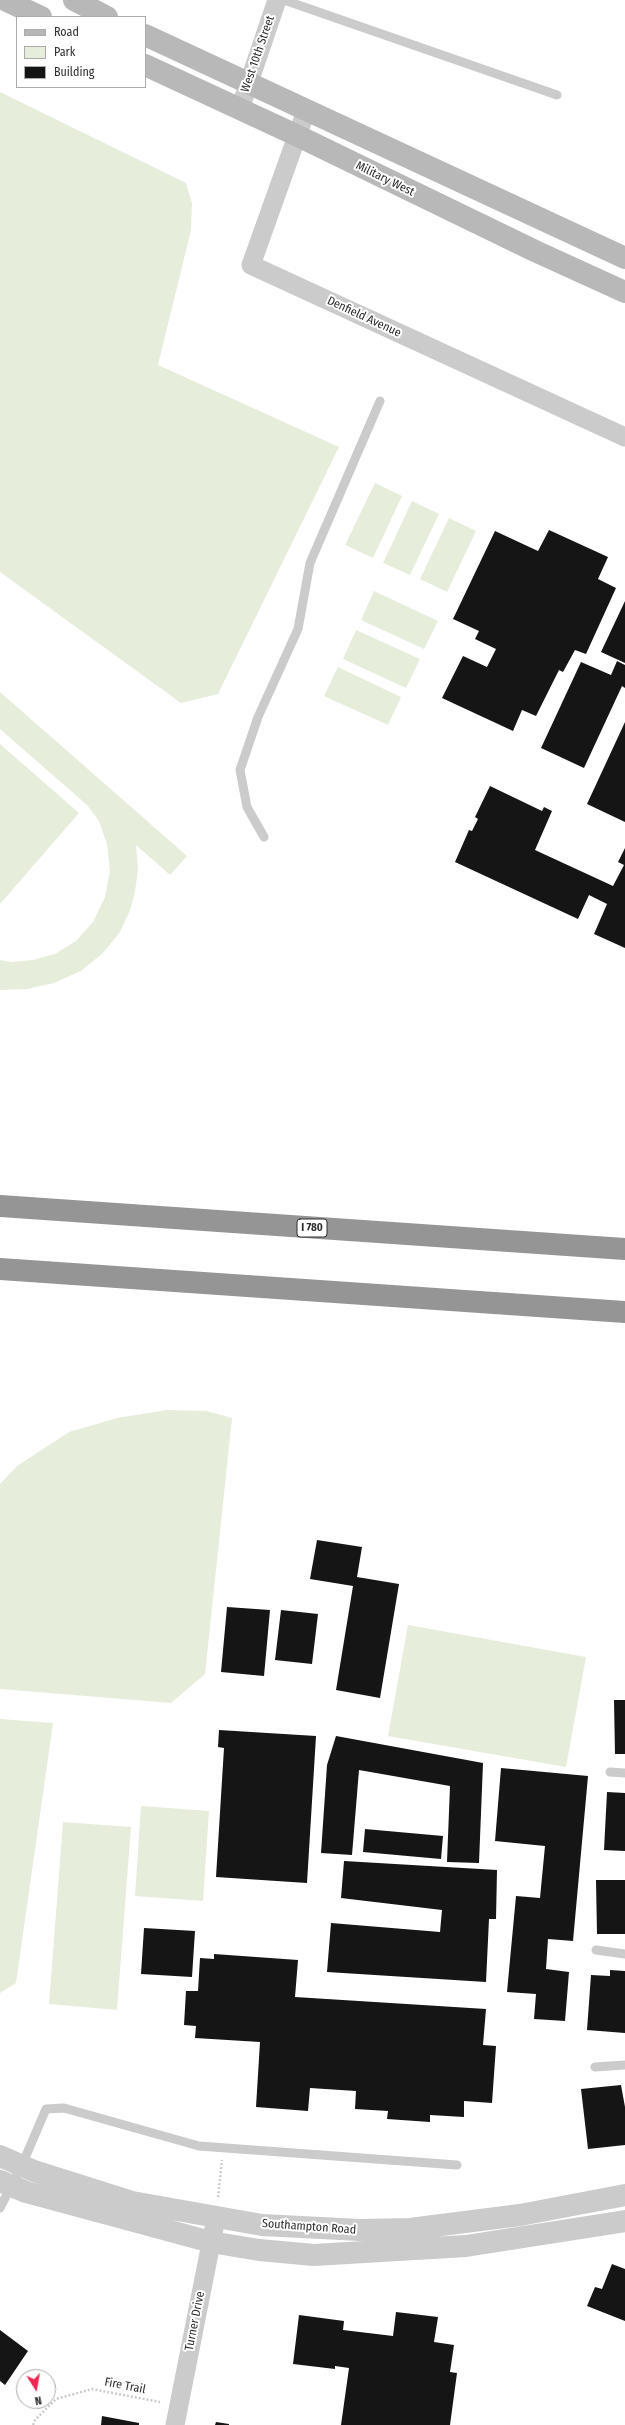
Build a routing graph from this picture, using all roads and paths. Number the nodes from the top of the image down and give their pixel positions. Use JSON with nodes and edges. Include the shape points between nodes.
{"nodes":[{"id":1,"x":5,"y":0,"type":"edge"},
{"id":2,"x":74,"y":0,"type":"edge"},
{"id":3,"x":277,"y":0,"type":"edge"},
{"id":4,"x":284,"y":0,"type":"edge"},
{"id":5,"x":39,"y":16,"type":"edge"},
{"id":6,"x":105,"y":16,"type":"edge"},
{"id":7,"x":146,"y":35,"type":"edge"},
{"id":8,"x":146,"y":65,"type":"edge"},
{"id":9,"x":248,"y":83,"type":"junction"},
{"id":10,"x":557,"y":95,"type":"dead end"},
{"id":11,"x":240,"y":109,"type":"junction"},
{"id":12,"x":306,"y":111,"type":"junction"},
{"id":13,"x":296,"y":135,"type":"junction"},
{"id":14,"x":625,"y":258,"type":"edge"},
{"id":15,"x":625,"y":292,"type":"edge"},
{"id":16,"x":380,"y":401,"type":"dead end"},
{"id":17,"x":625,"y":438,"type":"edge"},
{"id":18,"x":264,"y":837,"type":"dead end"},
{"id":19,"x":0,"y":1206,"type":"edge"},
{"id":20,"x":625,"y":1249,"type":"edge"},
{"id":21,"x":0,"y":1269,"type":"edge"},
{"id":22,"x":625,"y":1312,"type":"edge"},
{"id":23,"x":610,"y":1772,"type":"dead end"},
{"id":24,"x":625,"y":1773,"type":"edge"},
{"id":25,"x":596,"y":1950,"type":"dead end"},
{"id":26,"x":625,"y":1954,"type":"edge"},
{"id":27,"x":625,"y":2065,"type":"edge"},
{"id":28,"x":595,"y":2068,"type":"dead end"},
{"id":29,"x":223,"y":2148,"type":"junction"},
{"id":30,"x":0,"y":2156,"type":"edge"},
{"id":31,"x":22,"y":2165,"type":"junction"},
{"id":32,"x":457,"y":2165,"type":"dead end"},
{"id":33,"x":6,"y":2183,"type":"edge"},
{"id":34,"x":625,"y":2195,"type":"edge"},
{"id":35,"x":0,"y":2208,"type":"edge"},
{"id":36,"x":216,"y":2218,"type":"junction"},
{"id":37,"x":625,"y":2221,"type":"edge"},
{"id":38,"x":211,"y":2242,"type":"junction"},
{"id":39,"x":178,"y":2406,"type":"junction"},
{"id":40,"x":33,"y":2425,"type":"edge"},
{"id":41,"x":175,"y":2425,"type":"edge"}],
"edges":[{"from":1,"to":5,"type":"main road"},
{"from":2,"to":6,"type":"main road"},
{"from":3,"to":9,"type":"street","name":"West 10th Street"},
{"from":4,"to":10,"type":"lane"},
{"from":7,"to":9,"type":"main road"},
{"from":8,"to":11,"type":"main road","name":"Military West"},
{"from":9,"to":11,"type":"street","name":"West 10th Street"},
{"from":9,"to":12,"type":"main road"},
{"from":11,"to":13,"type":"main road","name":"Military West"},
{"from":12,"to":13,"type":"street","name":"Denfield Avenue"},
{"from":12,"to":14,"type":"main road"},
{"from":13,"to":15,"type":"main road","name":"Military West"},
{"from":13,"to":17,"type":"street","name":"Denfield Avenue","via":[[251,265]]},
{"from":16,"to":18,"type":"lane","via":[[310,563],[298,629],[258,717],[240,770],[247,807]]},
{"from":19,"to":20,"type":"highway","number":"I 780"},
{"from":21,"to":22,"type":"highway"},
{"from":23,"to":24,"type":"lane"},
{"from":25,"to":26,"type":"lane"},
{"from":27,"to":28,"type":"lane"},
{"from":29,"to":31,"type":"lane","via":[[199,2146],[64,2108],[46,2109]]},
{"from":29,"to":32,"type":"lane"},
{"from":29,"to":36,"type":"path"},
{"from":30,"to":31,"type":"street","name":"Southampton Road"},
{"from":31,"to":33,"type":"lane"},
{"from":31,"to":36,"type":"street","name":"Southampton Road","via":[[132,2202]]},
{"from":33,"to":35,"type":"lane"},
{"from":33,"to":38,"type":"street","name":"Southampton Road","via":[[26,2192]]},
{"from":34,"to":36,"type":"street","name":"Southampton Road","via":[[520,2215],[410,2229],[360,2230],[262,2225]]},
{"from":36,"to":38,"type":"street","name":"Turner Drive"},
{"from":37,"to":38,"type":"street","name":"Southampton Road","via":[[466,2246],[314,2255]]},
{"from":38,"to":39,"type":"street","name":"Turner Drive"},
{"from":39,"to":40,"type":"path","name":"Fire Trail","via":[[92,2389],[56,2399]]},
{"from":39,"to":41,"type":"street","name":"Turner Drive"}]}
